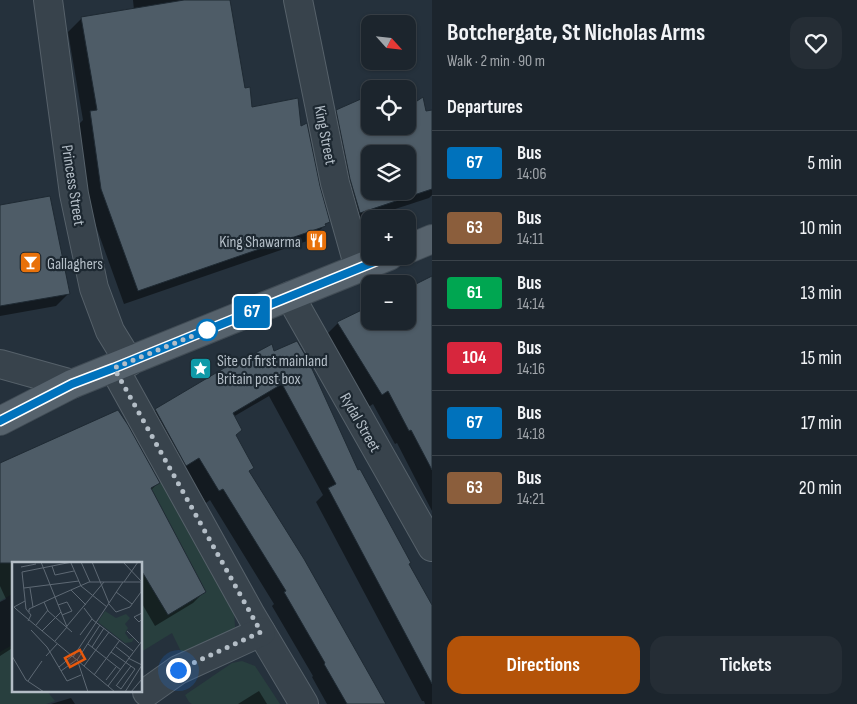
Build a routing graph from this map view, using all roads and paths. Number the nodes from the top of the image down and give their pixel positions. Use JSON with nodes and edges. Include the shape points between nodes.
{"nodes":[{"id":1,"x":48,"y":0,"type":"edge"},
{"id":2,"x":298,"y":0,"type":"edge"},
{"id":3,"x":432,"y":240,"type":"edge"},
{"id":4,"x":416,"y":246,"type":"edge"},
{"id":5,"x":366,"y":265,"type":"edge"},
{"id":6,"x":359,"y":268,"type":"junction"},
{"id":7,"x":290,"y":296,"type":"junction"},
{"id":8,"x":0,"y":364,"type":"edge"},
{"id":9,"x":121,"y":365,"type":"junction"},
{"id":10,"x":72,"y":384,"type":"junction"},
{"id":11,"x":0,"y":421,"type":"edge"},
{"id":12,"x":432,"y":547,"type":"edge"},
{"id":13,"x":261,"y":632,"type":"junction"},
{"id":14,"x":147,"y":695,"type":"edge"},
{"id":15,"x":304,"y":704,"type":"edge"}],
"edges":[{"from":1,"to":9,"type":"street","name":"Princess Street","via":[[74,194],[94,288]]},
{"from":2,"to":6,"type":"street","name":"King Street","via":[[335,183]]},
{"from":3,"to":4,"type":"main road"},
{"from":5,"to":6,"type":"main road"},
{"from":6,"to":7,"type":"main road"},
{"from":7,"to":9,"type":"main road"},
{"from":7,"to":12,"type":"street","name":"Rydal Street"},
{"from":8,"to":10,"type":"street"},
{"from":9,"to":10,"type":"main road"},
{"from":9,"to":13,"type":"street","name":"Princess Street"},
{"from":10,"to":11,"type":"main road"},
{"from":13,"to":14,"type":"street","via":[[178,670]]},
{"from":13,"to":15,"type":"street","name":"Princess Street"}]}
